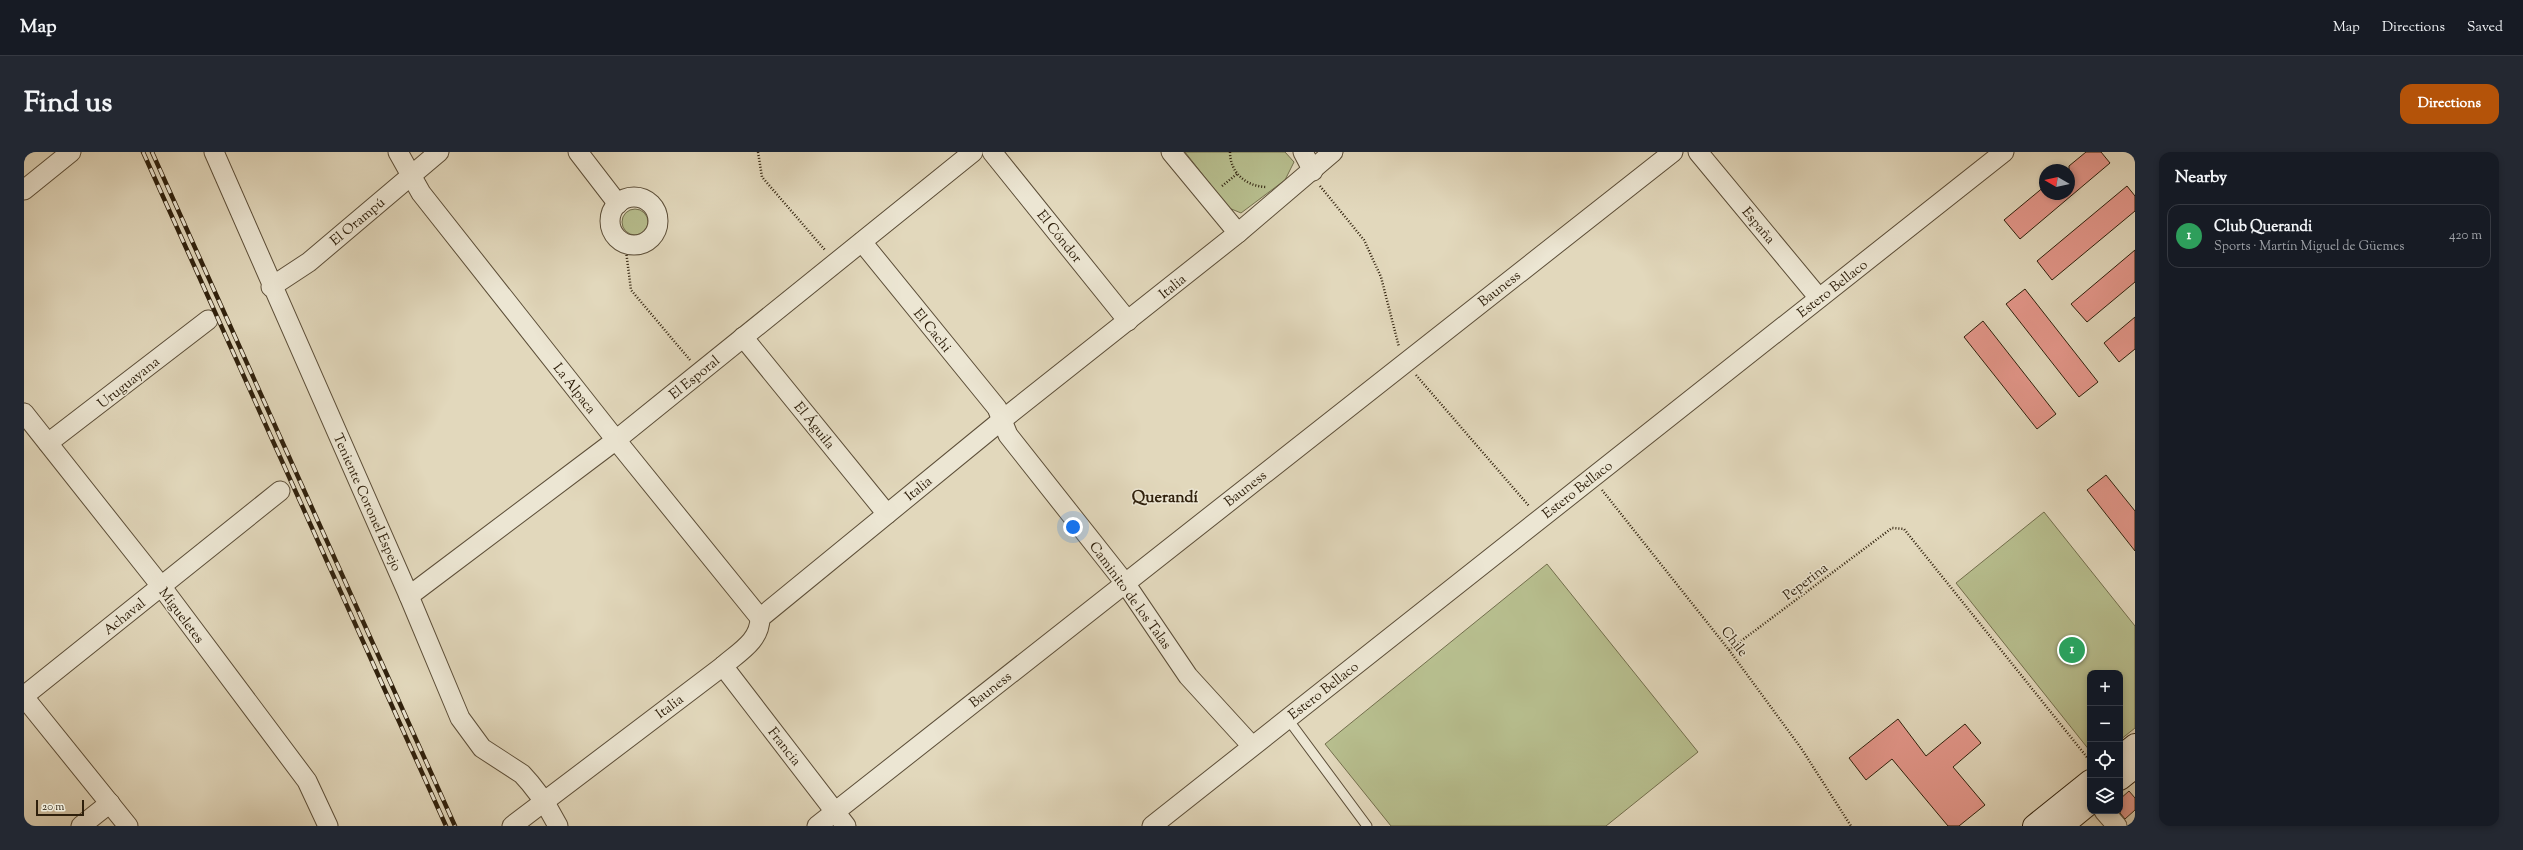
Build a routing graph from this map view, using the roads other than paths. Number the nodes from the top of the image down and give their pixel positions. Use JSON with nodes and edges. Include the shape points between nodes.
{"nodes":[{"id":1,"x":71,"y":152,"type":"edge"},
{"id":2,"x":214,"y":152,"type":"edge"},
{"id":3,"x":398,"y":152,"type":"edge"},
{"id":4,"x":439,"y":152,"type":"edge"},
{"id":5,"x":578,"y":152,"type":"edge"},
{"id":6,"x":973,"y":152,"type":"edge"},
{"id":7,"x":992,"y":152,"type":"edge"},
{"id":8,"x":1171,"y":152,"type":"edge"},
{"id":9,"x":1303,"y":152,"type":"edge"},
{"id":10,"x":1333,"y":152,"type":"edge"},
{"id":11,"x":1673,"y":152,"type":"edge"},
{"id":12,"x":1698,"y":152,"type":"edge"},
{"id":13,"x":2004,"y":152,"type":"edge"},
{"id":14,"x":1313,"y":171,"type":"junction"},
{"id":15,"x":412,"y":175,"type":"junction"},
{"id":16,"x":24,"y":190,"type":"edge"},
{"id":17,"x":618,"y":204,"type":"junction"},
{"id":18,"x":1238,"y":233,"type":"junction"},
{"id":19,"x":862,"y":242,"type":"junction"},
{"id":20,"x":272,"y":287,"type":"junction"},
{"id":21,"x":1819,"y":298,"type":"junction"},
{"id":22,"x":208,"y":320,"type":"dead end"},
{"id":23,"x":1128,"y":321,"type":"junction"},
{"id":24,"x":743,"y":337,"type":"junction"},
{"id":25,"x":24,"y":413,"type":"edge"},
{"id":26,"x":1002,"y":420,"type":"junction"},
{"id":27,"x":616,"y":440,"type":"junction"},
{"id":28,"x":48,"y":444,"type":"junction"},
{"id":29,"x":280,"y":491,"type":"dead end"},
{"id":30,"x":887,"y":514,"type":"junction"},
{"id":31,"x":1125,"y":583,"type":"junction"},
{"id":32,"x":161,"y":586,"type":"junction"},
{"id":33,"x":409,"y":596,"type":"junction"},
{"id":34,"x":760,"y":618,"type":"junction"},
{"id":35,"x":723,"y":666,"type":"junction"},
{"id":36,"x":24,"y":696,"type":"edge"},
{"id":37,"x":1287,"y":718,"type":"junction"},
{"id":38,"x":2135,"y":745,"type":"edge"},
{"id":39,"x":1252,"y":746,"type":"junction"},
{"id":40,"x":2123,"y":755,"type":"edge"},
{"id":41,"x":2135,"y":767,"type":"edge"},
{"id":42,"x":2121,"y":778,"type":"edge"},
{"id":43,"x":2087,"y":792,"type":"edge"},
{"id":44,"x":2087,"y":792,"type":"edge"},
{"id":45,"x":544,"y":801,"type":"junction"},
{"id":46,"x":110,"y":803,"type":"junction"},
{"id":47,"x":2107,"y":814,"type":"edge"},
{"id":48,"x":841,"y":819,"type":"edge"},
{"id":49,"x":81,"y":826,"type":"edge"},
{"id":50,"x":128,"y":826,"type":"edge"},
{"id":51,"x":328,"y":826,"type":"edge"},
{"id":52,"x":512,"y":826,"type":"edge"},
{"id":53,"x":558,"y":826,"type":"edge"},
{"id":54,"x":817,"y":826,"type":"edge"},
{"id":55,"x":1152,"y":826,"type":"edge"},
{"id":56,"x":1367,"y":826,"type":"edge"},
{"id":57,"x":2034,"y":826,"type":"edge"},
{"id":58,"x":2062,"y":826,"type":"edge"},
{"id":59,"x":2117,"y":826,"type":"edge"}],
"edges":[{"from":1,"to":16,"type":"street"},
{"from":2,"to":20,"type":"street","name":"Teniente Coronel Espejo"},
{"from":3,"to":15,"type":"street","name":"La Alpaca"},
{"from":4,"to":15,"type":"street","name":"El Orampú"},
{"from":5,"to":17,"type":"street"},
{"from":6,"to":19,"type":"street","name":"El Esporal"},
{"from":7,"to":23,"type":"street","name":"El Cóndor"},
{"from":8,"to":18,"type":"street"},
{"from":9,"to":14,"type":"street"},
{"from":10,"to":14,"type":"street","name":"Italia"},
{"from":11,"to":31,"type":"street","name":"Bauness"},
{"from":12,"to":21,"type":"street","name":"España"},
{"from":13,"to":21,"type":"street","name":"Estero Bellaco"},
{"from":14,"to":18,"type":"street","name":"Italia"},
{"from":15,"to":20,"type":"street","name":"El Orampú","via":[[309,262]]},
{"from":15,"to":27,"type":"street","name":"La Alpaca","via":[[421,193]]},
{"from":17,"to":17,"type":"street","via":[[624,199],[640,197],[653,205],[657,228],[654,235],[641,243],[619,239],[611,225],[611,217]]},
{"from":18,"to":23,"type":"street","name":"Italia"},
{"from":19,"to":24,"type":"street","name":"El Esporal"},
{"from":19,"to":26,"type":"street","name":"El Cachi","via":[[997,408]]},
{"from":20,"to":33,"type":"street","name":"Teniente Coronel Espejo"},
{"from":21,"to":37,"type":"street","name":"Estero Bellaco"},
{"from":22,"to":28,"type":"street","name":"Uruguayana"},
{"from":23,"to":26,"type":"street","name":"Italia"},
{"from":24,"to":27,"type":"street","name":"El Esporal"},
{"from":24,"to":30,"type":"street","name":"El Águila"},
{"from":25,"to":28,"type":"street","name":"Migueletes"},
{"from":26,"to":30,"type":"street","name":"Italia"},
{"from":26,"to":31,"type":"street","name":"Caminito de los Talas","via":[[1008,436]]},
{"from":27,"to":33,"type":"street","name":"El Esporal"},
{"from":27,"to":34,"type":"street","name":"La Alpaca"},
{"from":28,"to":32,"type":"street","name":"Migueletes"},
{"from":29,"to":32,"type":"street","name":"Achaval"},
{"from":30,"to":34,"type":"street","name":"Italia"},
{"from":31,"to":39,"type":"street","name":"Caminito de los Talas","via":[[1188,676]]},
{"from":31,"to":48,"type":"street","name":"Bauness"},
{"from":32,"to":36,"type":"street","name":"Achaval"},
{"from":32,"to":51,"type":"street","name":"Migueletes","via":[[307,781]]},
{"from":33,"to":45,"type":"street","name":"Teniente Coronel Espejo","via":[[460,718],[472,737],[482,748],[522,774]]},
{"from":34,"to":35,"type":"street","name":"Italia","via":[[760,629],[755,639]]},
{"from":35,"to":45,"type":"street","name":"Italia"},
{"from":35,"to":48,"type":"street","name":"Francia"},
{"from":36,"to":46,"type":"street"},
{"from":37,"to":39,"type":"street","name":"Estero Bellaco"},
{"from":37,"to":56,"type":"lane"},
{"from":38,"to":40,"type":"main road"},
{"from":39,"to":55,"type":"street","name":"Estero Bellaco"},
{"from":41,"to":42,"type":"main road"},
{"from":43,"to":57,"type":"main road"},
{"from":44,"to":58,"type":"main road"},
{"from":45,"to":52,"type":"street","name":"Italia"},
{"from":45,"to":53,"type":"street","name":"Teniente Coronel Espejo"},
{"from":46,"to":49,"type":"street"},
{"from":46,"to":50,"type":"street"},
{"from":47,"to":59,"type":"street"},
{"from":48,"to":54,"type":"street","name":"Bauness"}]}
